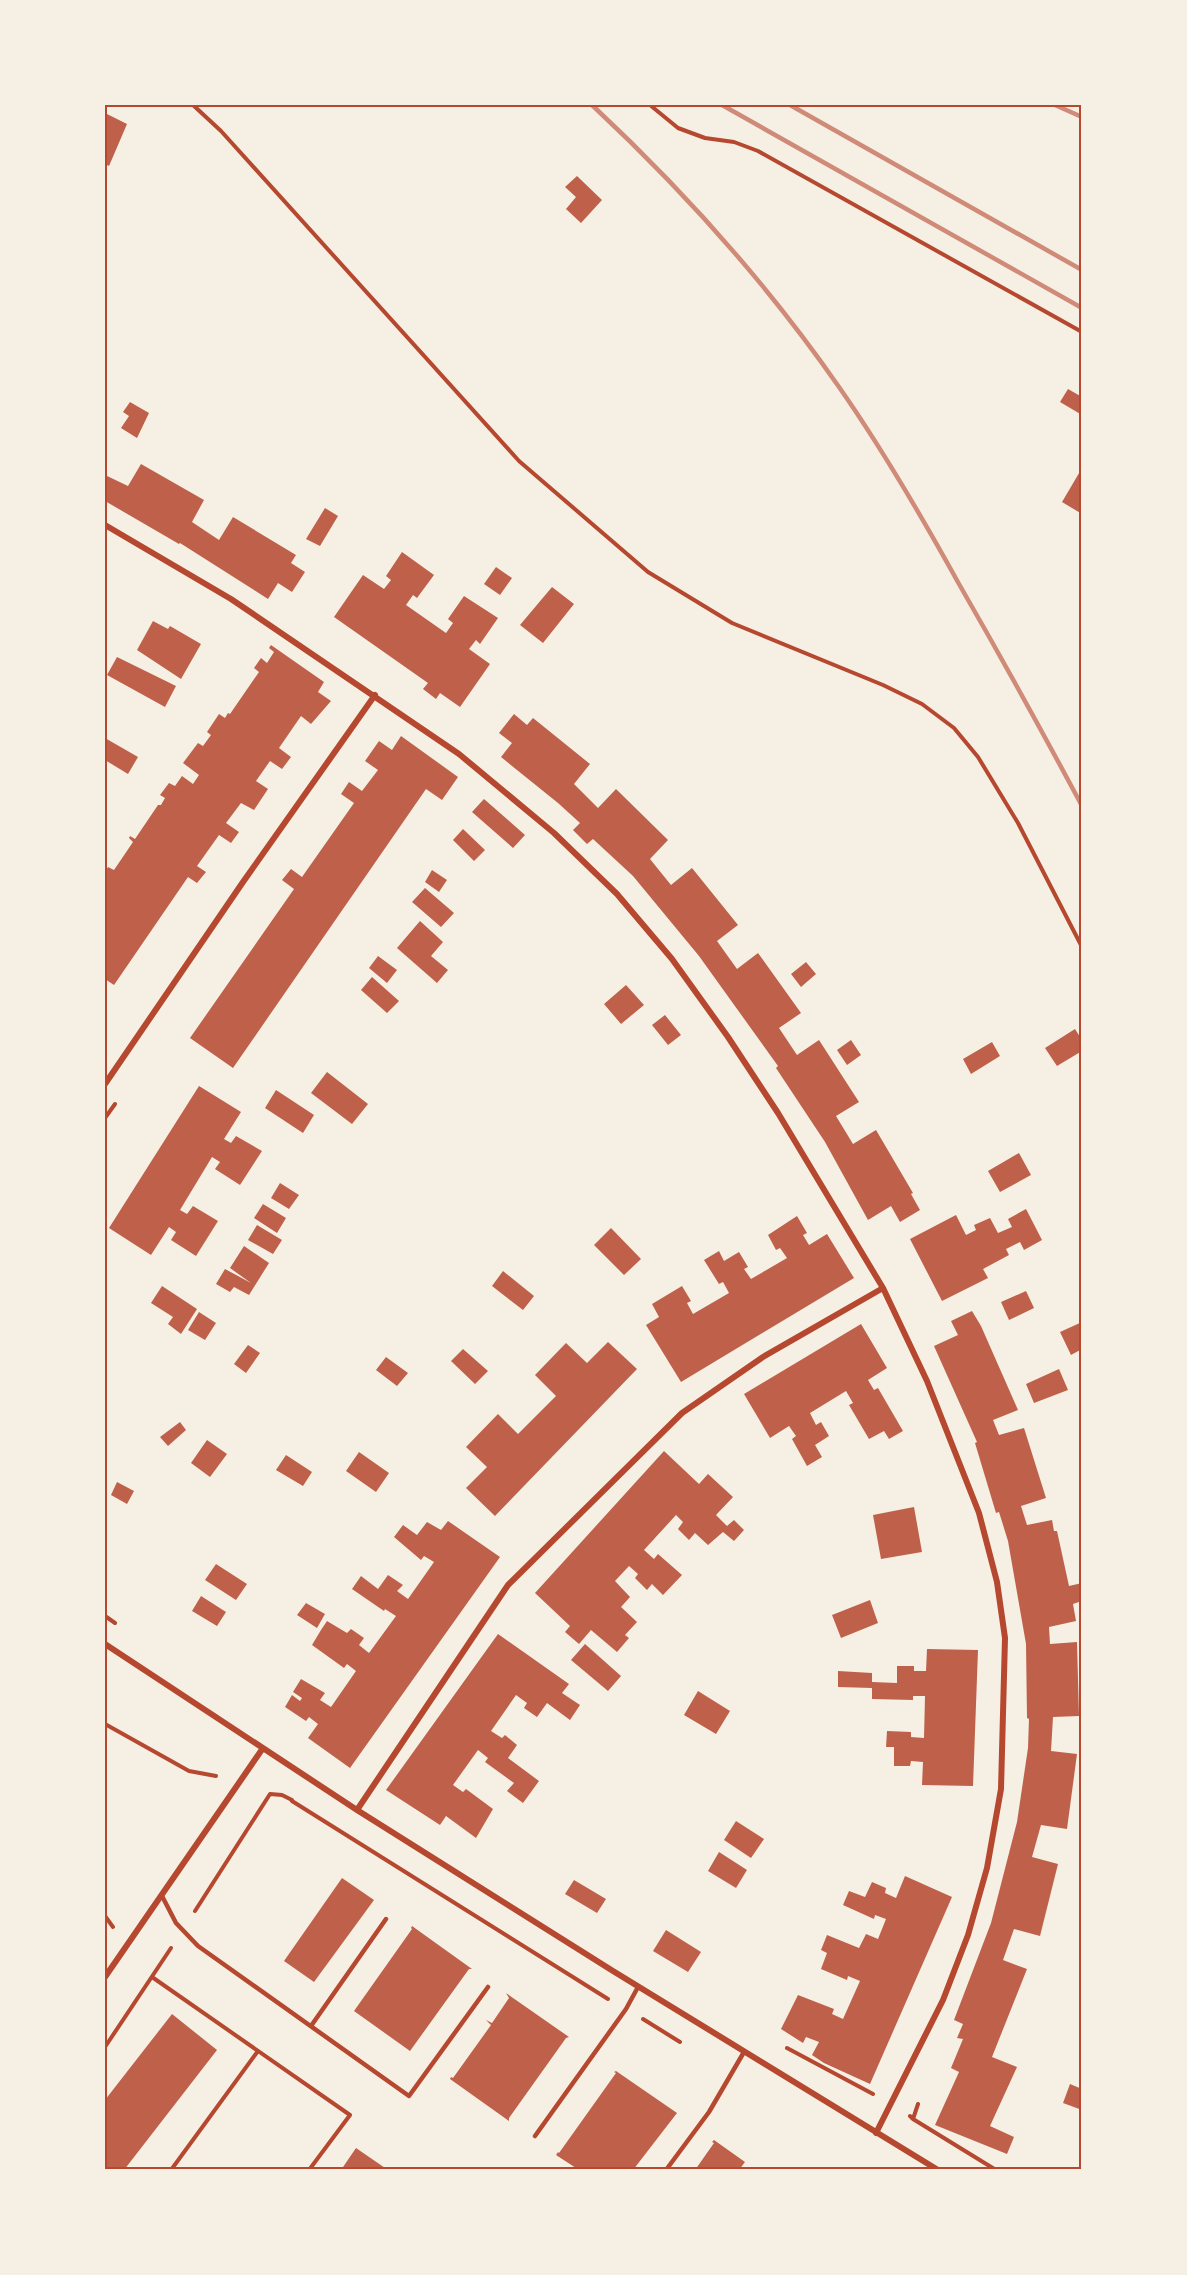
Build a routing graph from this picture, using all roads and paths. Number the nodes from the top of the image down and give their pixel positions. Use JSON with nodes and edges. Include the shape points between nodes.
{"nodes":[{"id":1,"x":194,"y":105,"type":"edge"},
{"id":2,"x":650,"y":105,"type":"edge"},
{"id":3,"x":1082,"y":332,"type":"edge"},
{"id":4,"x":105,"y":525,"type":"edge"},
{"id":5,"x":375,"y":695,"type":"junction"},
{"id":6,"x":1082,"y":947,"type":"edge"},
{"id":7,"x":105,"y":1084,"type":"edge"},
{"id":8,"x":883,"y":1288,"type":"junction"},
{"id":9,"x":105,"y":1644,"type":"edge"},
{"id":10,"x":105,"y":1724,"type":"edge"},
{"id":11,"x":263,"y":1748,"type":"junction"},
{"id":12,"x":308,"y":1778,"type":"junction"},
{"id":13,"x":241,"y":1780,"type":"junction"},
{"id":14,"x":270,"y":1794,"type":"junction"},
{"id":15,"x":357,"y":1810,"type":"junction"},
{"id":16,"x":162,"y":1896,"type":"junction"},
{"id":17,"x":386,"y":1919,"type":"dead end"},
{"id":18,"x":183,"y":1930,"type":"junction"},
{"id":19,"x":105,"y":1977,"type":"edge"},
{"id":20,"x":152,"y":1977,"type":"junction"},
{"id":21,"x":488,"y":1987,"type":"dead end"},
{"id":22,"x":638,"y":1987,"type":"junction"},
{"id":23,"x":311,"y":2026,"type":"junction"},
{"id":24,"x":105,"y":2047,"type":"edge"},
{"id":25,"x":258,"y":2051,"type":"junction"},
{"id":26,"x":744,"y":2052,"type":"junction"},
{"id":27,"x":920,"y":2098,"type":"dead end"},
{"id":28,"x":891,"y":2104,"type":"junction"},
{"id":29,"x":913,"y":2119,"type":"junction"},
{"id":30,"x":876,"y":2133,"type":"junction"},
{"id":31,"x":535,"y":2136,"type":"dead end"},
{"id":32,"x":171,"y":2170,"type":"edge"},
{"id":33,"x":309,"y":2170,"type":"edge"},
{"id":34,"x":666,"y":2170,"type":"edge"},
{"id":35,"x":938,"y":2170,"type":"edge"},
{"id":36,"x":996,"y":2170,"type":"edge"}],
"edges":[{"from":1,"to":6,"type":"path","via":[[519,461],[648,572],[732,623],[883,685],[922,704],[954,728],[978,757],[1018,823]]},
{"from":2,"to":3,"type":"path","via":[[678,128],[758,151]]},
{"from":4,"to":5,"type":"street","via":[[231,599]]},
{"from":5,"to":7,"type":"street"},
{"from":5,"to":8,"type":"street","via":[[459,754],[554,833],[617,894],[672,958],[778,1113]]},
{"from":8,"to":15,"type":"street","via":[[763,1358],[682,1413],[541,1552],[508,1585]]},
{"from":8,"to":28,"type":"street","via":[[927,1381],[979,1513],[997,1582],[1005,1638],[1001,1789],[987,1868],[968,1935],[943,2000]]},
{"from":9,"to":11,"type":"street"},
{"from":10,"to":13,"type":"path","via":[[189,1771]]},
{"from":11,"to":12,"type":"street"},
{"from":11,"to":13,"type":"street"},
{"from":12,"to":14,"type":"path","via":[[292,1801]]},
{"from":12,"to":15,"type":"street"},
{"from":13,"to":14,"type":"path"},
{"from":13,"to":16,"type":"street"},
{"from":14,"to":18,"type":"path"},
{"from":15,"to":22,"type":"street"},
{"from":16,"to":18,"type":"lane"},
{"from":16,"to":19,"type":"street"},
{"from":17,"to":23,"type":"lane"},
{"from":18,"to":20,"type":"path"},
{"from":18,"to":23,"type":"lane","via":[[198,1946]]},
{"from":20,"to":24,"type":"path"},
{"from":20,"to":25,"type":"path"},
{"from":21,"to":23,"type":"lane","via":[[409,2096]]},
{"from":22,"to":26,"type":"street"},
{"from":22,"to":31,"type":"lane"},
{"from":25,"to":32,"type":"path"},
{"from":25,"to":33,"type":"path","via":[[350,2115]]},
{"from":26,"to":30,"type":"street"},
{"from":26,"to":34,"type":"lane","via":[[709,2112]]},
{"from":27,"to":29,"type":"path"},
{"from":28,"to":29,"type":"path"},
{"from":28,"to":30,"type":"street"},
{"from":29,"to":36,"type":"path"},
{"from":30,"to":35,"type":"street"}]}
